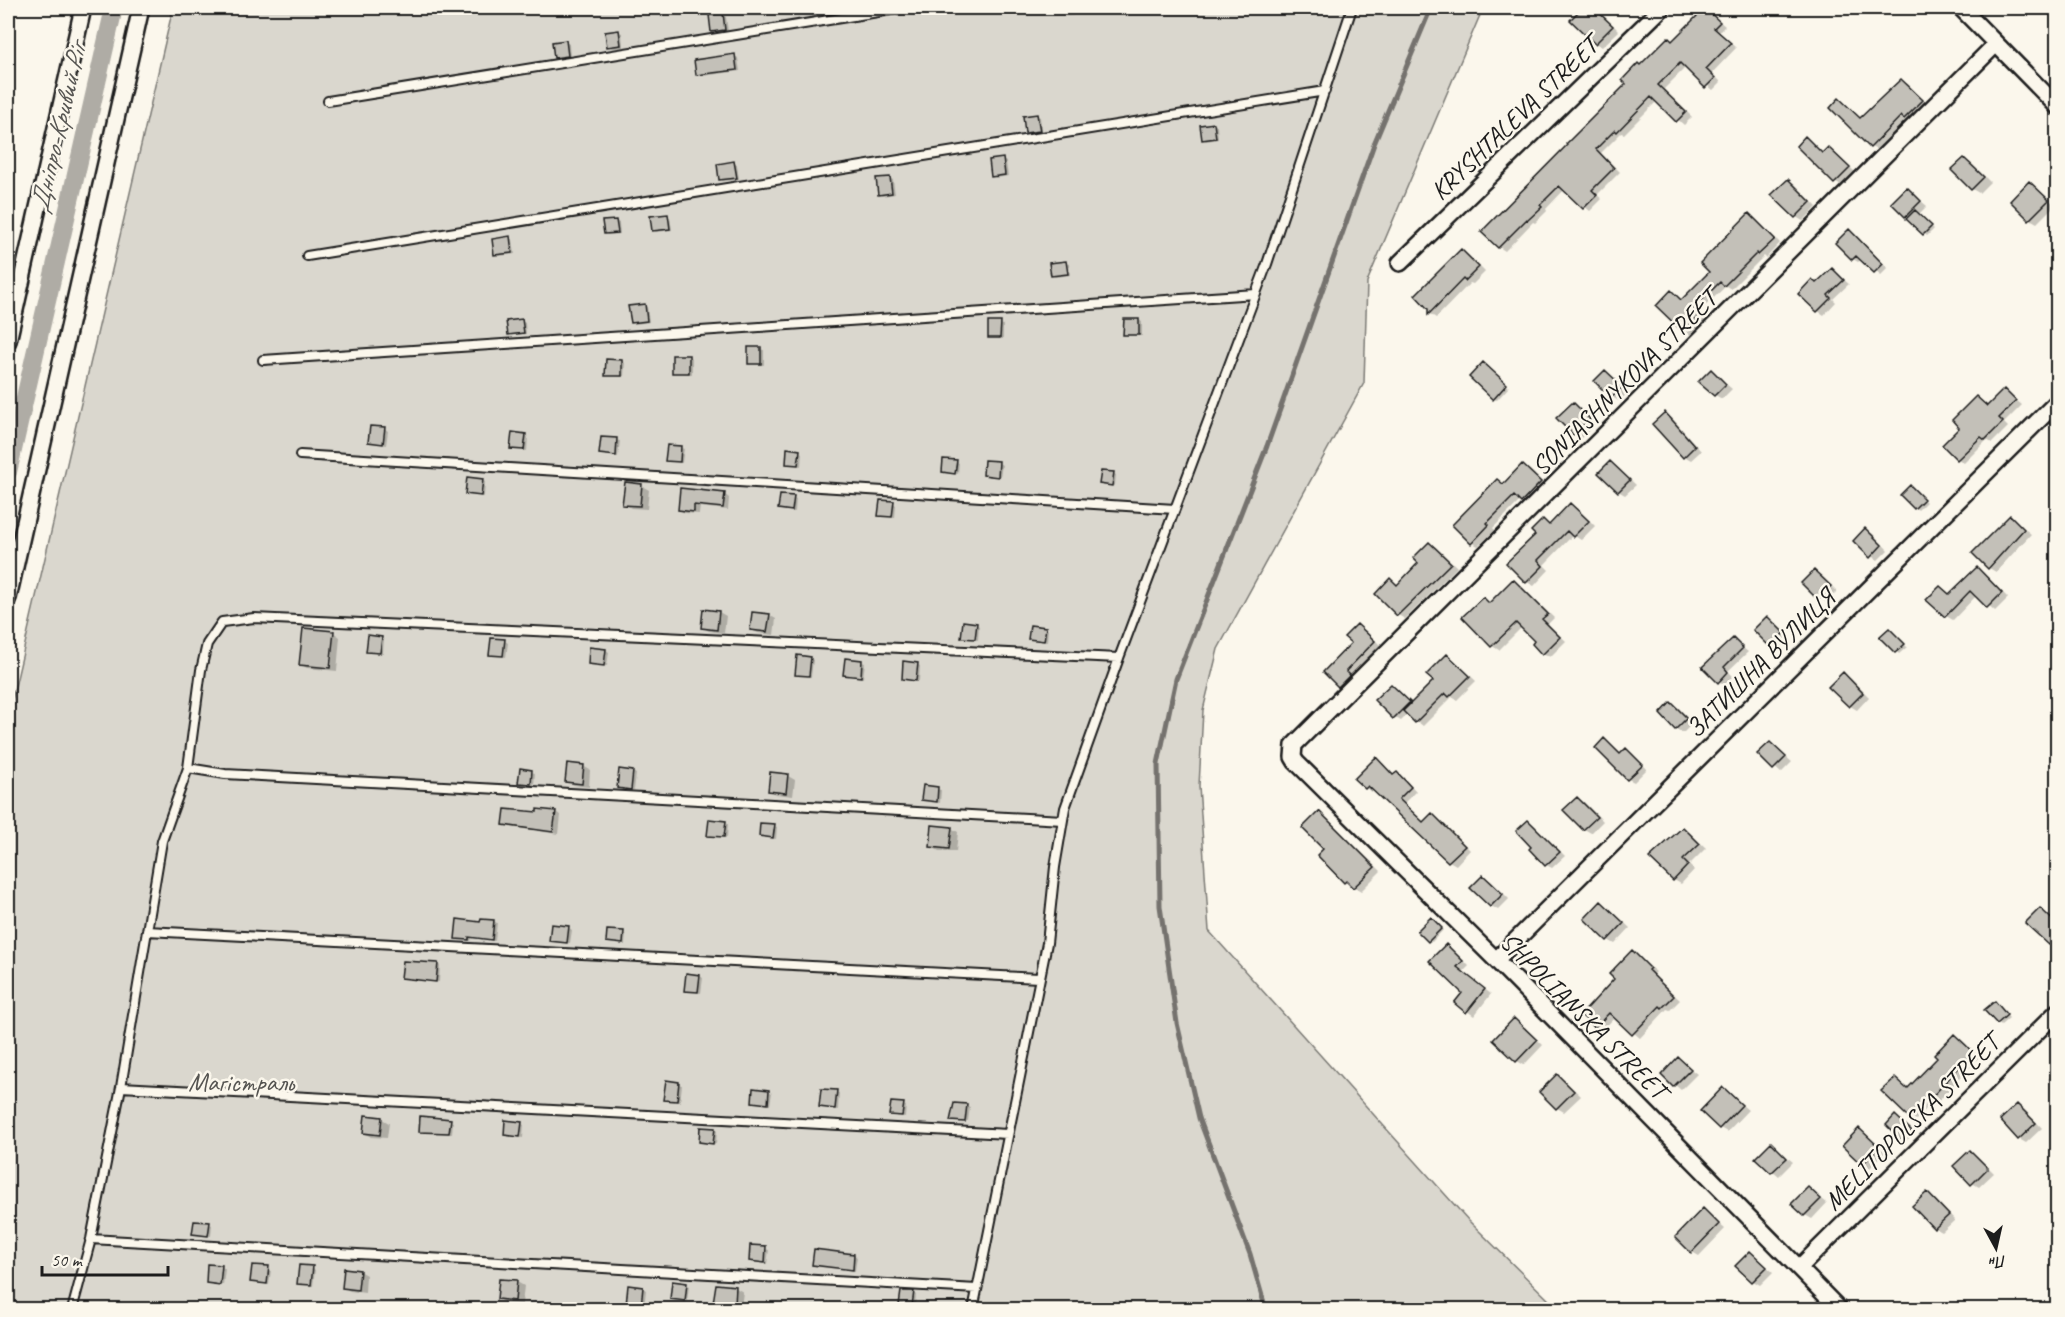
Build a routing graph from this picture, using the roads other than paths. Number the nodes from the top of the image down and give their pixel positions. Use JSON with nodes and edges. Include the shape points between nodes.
{"nodes":[{"id":1,"x":83,"y":8,"type":"edge"},
{"id":2,"x":141,"y":8,"type":"edge"},
{"id":3,"x":903,"y":8,"type":"edge"},
{"id":4,"x":1352,"y":8,"type":"edge"},
{"id":5,"x":1662,"y":8,"type":"edge"},
{"id":6,"x":1961,"y":8,"type":"edge"},
{"id":7,"x":1996,"y":44,"type":"junction"},
{"id":8,"x":1325,"y":91,"type":"junction"},
{"id":9,"x":328,"y":101,"type":"dead end"},
{"id":10,"x":2058,"y":107,"type":"edge"},
{"id":11,"x":307,"y":256,"type":"dead end"},
{"id":12,"x":1400,"y":263,"type":"dead end"},
{"id":13,"x":1256,"y":294,"type":"junction"},
{"id":14,"x":8,"y":341,"type":"edge"},
{"id":15,"x":263,"y":360,"type":"dead end"},
{"id":16,"x":2058,"y":401,"type":"edge"},
{"id":17,"x":300,"y":455,"type":"dead end"},
{"id":18,"x":1175,"y":509,"type":"junction"},
{"id":19,"x":8,"y":598,"type":"edge"},
{"id":20,"x":1119,"y":658,"type":"junction"},
{"id":21,"x":1293,"y":757,"type":"joint"},
{"id":22,"x":188,"y":768,"type":"junction"},
{"id":23,"x":1063,"y":820,"type":"junction"},
{"id":24,"x":147,"y":931,"type":"junction"},
{"id":25,"x":1496,"y":960,"type":"junction"},
{"id":26,"x":1039,"y":978,"type":"junction"},
{"id":27,"x":2058,"y":1011,"type":"edge"},
{"id":28,"x":121,"y":1087,"type":"junction"},
{"id":29,"x":1008,"y":1134,"type":"junction"},
{"id":30,"x":91,"y":1239,"type":"junction"},
{"id":31,"x":1799,"y":1268,"type":"junction"},
{"id":32,"x":977,"y":1289,"type":"junction"},
{"id":33,"x":72,"y":1310,"type":"edge"},
{"id":34,"x":973,"y":1310,"type":"edge"},
{"id":35,"x":1840,"y":1310,"type":"edge"}],
"edges":[{"from":1,"to":14,"type":"street"},
{"from":2,"to":19,"type":"street"},
{"from":3,"to":9,"type":"lane"},
{"from":4,"to":8,"type":"lane"},
{"from":5,"to":12,"type":"street","name":"KRYSHTALEVA STREET"},
{"from":6,"to":7,"type":"street"},
{"from":7,"to":10,"type":"street"},
{"from":7,"to":21,"type":"street","name":"SONIASHNYKOVA STREET","via":[[1294,745]]},
{"from":8,"to":11,"type":"lane"},
{"from":8,"to":13,"type":"lane"},
{"from":13,"to":15,"type":"lane"},
{"from":13,"to":18,"type":"lane"},
{"from":16,"to":25,"type":"street","name":"ЗАТИШНА ВУЛИЦЯ"},
{"from":17,"to":18,"type":"lane"},
{"from":18,"to":20,"type":"lane"},
{"from":20,"to":22,"type":"lane","via":[[231,620],[222,622],[207,644]]},
{"from":20,"to":23,"type":"lane"},
{"from":21,"to":25,"type":"street","name":"SHPOLIANSKA STREET"},
{"from":22,"to":23,"type":"lane","via":[[225,774]]},
{"from":22,"to":24,"type":"lane","via":[[162,841]]},
{"from":23,"to":26,"type":"lane"},
{"from":24,"to":26,"type":"lane"},
{"from":24,"to":28,"type":"lane"},
{"from":25,"to":31,"type":"street","name":"SHPOLIANSKA STREET"},
{"from":26,"to":29,"type":"lane"},
{"from":27,"to":31,"type":"street","name":"MELITOPOLSKA STREET"},
{"from":28,"to":29,"type":"lane"},
{"from":28,"to":30,"type":"lane"},
{"from":29,"to":32,"type":"lane"},
{"from":30,"to":32,"type":"lane"},
{"from":30,"to":33,"type":"lane"},
{"from":31,"to":35,"type":"street","name":"SHPOLIANSKA STREET"},
{"from":32,"to":34,"type":"lane"}]}
